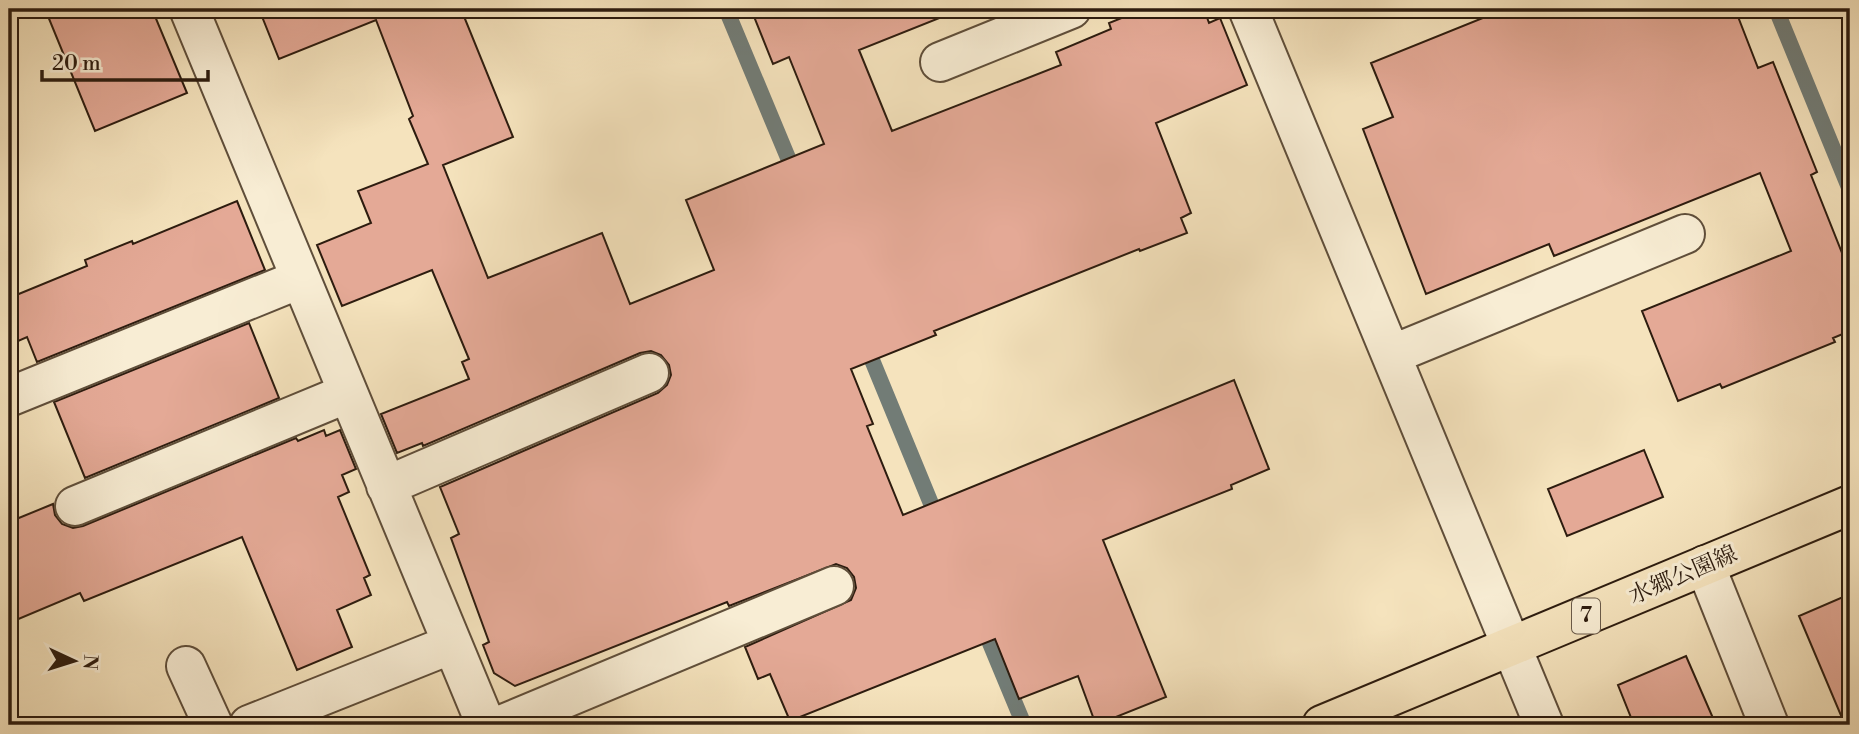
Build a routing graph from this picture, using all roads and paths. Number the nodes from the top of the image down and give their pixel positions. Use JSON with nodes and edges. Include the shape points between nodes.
{"nodes":[{"id":1,"x":191,"y":9,"type":"edge"},
{"id":2,"x":1071,"y":9,"type":"edge"},
{"id":3,"x":1248,"y":9,"type":"edge"},
{"id":4,"x":940,"y":62,"type":"dead end"},
{"id":5,"x":1685,"y":234,"type":"dead end"},
{"id":6,"x":300,"y":279,"type":"junction"},
{"id":7,"x":1391,"y":355,"type":"junction"},
{"id":8,"x":649,"y":373,"type":"dead end"},
{"id":9,"x":348,"y":393,"type":"junction"},
{"id":10,"x":9,"y":397,"type":"edge"},
{"id":11,"x":386,"y":486,"type":"junction"},
{"id":12,"x":1850,"y":505,"type":"edge"},
{"id":13,"x":75,"y":506,"type":"dead end"},
{"id":14,"x":1705,"y":565,"type":"junction"},
{"id":15,"x":834,"y":586,"type":"dead end"},
{"id":16,"x":452,"y":645,"type":"junction"},
{"id":17,"x":1512,"y":647,"type":"junction"},
{"id":18,"x":186,"y":666,"type":"dead end"},
{"id":19,"x":213,"y":725,"type":"edge"},
{"id":20,"x":249,"y":725,"type":"edge"},
{"id":21,"x":486,"y":725,"type":"edge"},
{"id":22,"x":500,"y":725,"type":"edge"},
{"id":23,"x":1322,"y":725,"type":"edge"},
{"id":24,"x":1544,"y":725,"type":"edge"},
{"id":25,"x":1769,"y":725,"type":"edge"}],
"edges":[{"from":1,"to":6,"type":"street"},
{"from":2,"to":4,"type":"street"},
{"from":3,"to":7,"type":"street"},
{"from":5,"to":7,"type":"street"},
{"from":6,"to":9,"type":"street"},
{"from":6,"to":10,"type":"street"},
{"from":7,"to":17,"type":"street"},
{"from":8,"to":11,"type":"street"},
{"from":9,"to":11,"type":"street"},
{"from":9,"to":13,"type":"street"},
{"from":11,"to":16,"type":"street"},
{"from":12,"to":14,"type":"main road","name":"水郷公園線","number":"7"},
{"from":14,"to":17,"type":"main road","name":"水郷公園線","number":"7"},
{"from":14,"to":25,"type":"street"},
{"from":15,"to":22,"type":"street"},
{"from":16,"to":20,"type":"street"},
{"from":16,"to":21,"type":"street"},
{"from":17,"to":23,"type":"main road","name":"水郷公園線","number":"7"},
{"from":17,"to":24,"type":"street"},
{"from":18,"to":19,"type":"street"}]}
